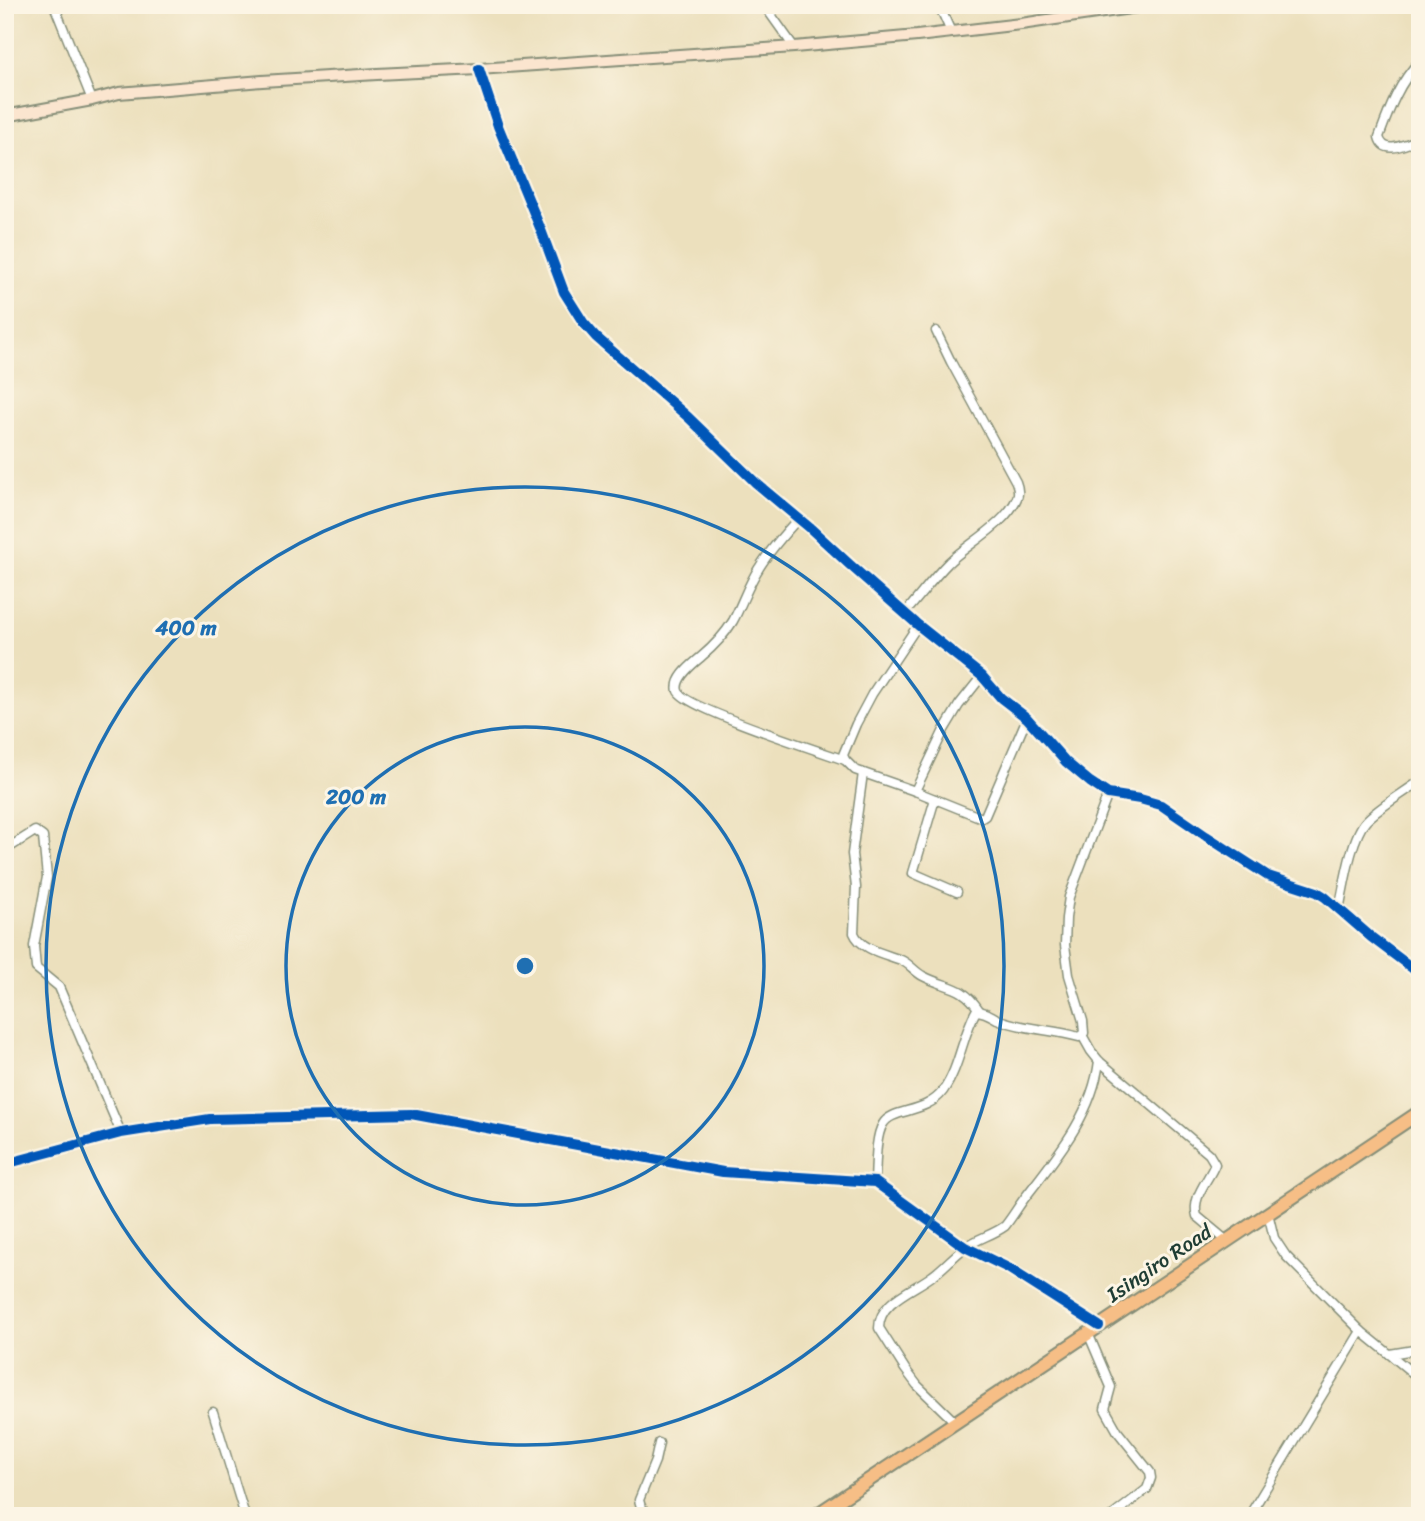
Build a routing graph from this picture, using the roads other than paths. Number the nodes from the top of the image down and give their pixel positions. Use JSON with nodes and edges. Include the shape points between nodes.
{"nodes":[{"id":1,"x":54,"y":5,"type":"edge"},
{"id":2,"x":764,"y":5,"type":"edge"},
{"id":3,"x":937,"y":5,"type":"edge"},
{"id":4,"x":1151,"y":5,"type":"edge"},
{"id":5,"x":951,"y":32,"type":"junction"},
{"id":6,"x":794,"y":47,"type":"junction"},
{"id":7,"x":1420,"y":61,"type":"edge"},
{"id":8,"x":480,"y":69,"type":"junction"},
{"id":9,"x":92,"y":100,"type":"junction"},
{"id":10,"x":5,"y":116,"type":"edge"},
{"id":11,"x":1420,"y":139,"type":"edge"},
{"id":12,"x":936,"y":331,"type":"dead end"},
{"id":13,"x":799,"y":518,"type":"junction"},
{"id":14,"x":905,"y":612,"type":"junction"},
{"id":15,"x":918,"y":625,"type":"junction"},
{"id":16,"x":982,"y":676,"type":"junction"},
{"id":17,"x":1027,"y":718,"type":"junction"},
{"id":18,"x":845,"y":760,"type":"junction"},
{"id":19,"x":863,"y":773,"type":"junction"},
{"id":20,"x":1420,"y":781,"type":"edge"},
{"id":21,"x":915,"y":791,"type":"junction"},
{"id":22,"x":1108,"y":794,"type":"junction"},
{"id":23,"x":935,"y":799,"type":"junction"},
{"id":24,"x":5,"y":850,"type":"edge"},
{"id":25,"x":957,"y":892,"type":"dead end"},
{"id":26,"x":1339,"y":910,"type":"junction"},
{"id":27,"x":1420,"y":974,"type":"edge"},
{"id":28,"x":979,"y":1010,"type":"junction"},
{"id":29,"x":1082,"y":1035,"type":"junction"},
{"id":30,"x":1099,"y":1061,"type":"junction"},
{"id":31,"x":1420,"y":1112,"type":"edge"},
{"id":32,"x":121,"y":1133,"type":"junction"},
{"id":33,"x":5,"y":1164,"type":"edge"},
{"id":34,"x":875,"y":1182,"type":"junction"},
{"id":35,"x":1268,"y":1213,"type":"junction"},
{"id":36,"x":1227,"y":1241,"type":"junction"},
{"id":37,"x":965,"y":1247,"type":"junction"},
{"id":38,"x":1093,"y":1330,"type":"junction"},
{"id":39,"x":1360,"y":1331,"type":"junction"},
{"id":40,"x":1420,"y":1349,"type":"edge"},
{"id":41,"x":1390,"y":1354,"type":"junction"},
{"id":42,"x":1420,"y":1379,"type":"edge"},
{"id":43,"x":213,"y":1412,"type":"dead end"},
{"id":44,"x":955,"y":1422,"type":"junction"},
{"id":45,"x":659,"y":1443,"type":"dead end"},
{"id":46,"x":245,"y":1516,"type":"edge"},
{"id":47,"x":651,"y":1516,"type":"edge"},
{"id":48,"x":815,"y":1516,"type":"edge"},
{"id":49,"x":1112,"y":1516,"type":"edge"},
{"id":50,"x":1251,"y":1516,"type":"edge"}],
"edges":[{"from":1,"to":9,"type":"street"},
{"from":2,"to":6,"type":"street"},
{"from":3,"to":5,"type":"street"},
{"from":4,"to":5,"type":"main road"},
{"from":5,"to":6,"type":"main road"},
{"from":6,"to":8,"type":"main road"},
{"from":7,"to":11,"type":"street","via":[[1396,95],[1379,137],[1387,148]]},
{"from":8,"to":9,"type":"main road","via":[[120,93]]},
{"from":8,"to":13,"type":"street","via":[[564,292],[583,323],[755,483]]},
{"from":9,"to":10,"type":"main road"},
{"from":12,"to":14,"type":"street","via":[[1018,491],[997,523],[957,554]]},
{"from":13,"to":14,"type":"street"},
{"from":13,"to":18,"type":"street","via":[[757,570],[732,623],[684,674],[678,691],[717,714]]},
{"from":14,"to":15,"type":"street"},
{"from":15,"to":16,"type":"street"},
{"from":15,"to":18,"type":"street","via":[[872,694],[843,755]]},
{"from":16,"to":17,"type":"street"},
{"from":16,"to":21,"type":"street","via":[[954,714]]},
{"from":17,"to":22,"type":"street","via":[[1066,761]]},
{"from":17,"to":23,"type":"street","via":[[984,817]]},
{"from":18,"to":19,"type":"street"},
{"from":19,"to":21,"type":"street"},
{"from":19,"to":28,"type":"street","via":[[852,855],[854,933],[857,939],[925,977],[964,992]]},
{"from":20,"to":26,"type":"street","via":[[1360,829]]},
{"from":21,"to":23,"type":"street"},
{"from":22,"to":26,"type":"street","via":[[1161,805],[1268,876],[1317,892]]},
{"from":22,"to":29,"type":"street","via":[[1076,876],[1066,918],[1069,975],[1083,1021]]},
{"from":23,"to":25,"type":"street","via":[[913,872]]},
{"from":24,"to":32,"type":"street","via":[[35,831],[43,837],[47,877],[34,946],[36,968],[59,987]]},
{"from":26,"to":27,"type":"street"},
{"from":28,"to":29,"type":"street","via":[[1022,1028]]},
{"from":28,"to":34,"type":"street","via":[[936,1100],[884,1123]]},
{"from":29,"to":30,"type":"street"},
{"from":30,"to":36,"type":"street","via":[[1209,1154],[1215,1164],[1195,1210]]},
{"from":30,"to":37,"type":"street","via":[[1093,1091],[1050,1166],[1005,1226]]},
{"from":31,"to":35,"type":"main road","name":"Isingiro Road"},
{"from":32,"to":33,"type":"street"},
{"from":32,"to":34,"type":"street","via":[[210,1119],[411,1114],[723,1172]]},
{"from":34,"to":37,"type":"street"},
{"from":35,"to":36,"type":"main road","name":"Isingiro Road"},
{"from":35,"to":39,"type":"street","via":[[1279,1247]]},
{"from":36,"to":38,"type":"main road","name":"Isingiro Road"},
{"from":37,"to":38,"type":"street","via":[[1008,1268]]},
{"from":37,"to":44,"type":"street","via":[[890,1305],[879,1320],[879,1328],[905,1369]]},
{"from":38,"to":44,"type":"main road","name":"Isingiro Road"},
{"from":38,"to":49,"type":"street","via":[[1111,1387],[1105,1409],[1151,1478],[1147,1489]]},
{"from":39,"to":41,"type":"street"},
{"from":39,"to":50,"type":"street"},
{"from":40,"to":41,"type":"street"},
{"from":41,"to":42,"type":"street"},
{"from":43,"to":46,"type":"street"},
{"from":44,"to":48,"type":"main road","name":"Isingiro Road"},
{"from":45,"to":47,"type":"street","via":[[639,1500]]}]}
